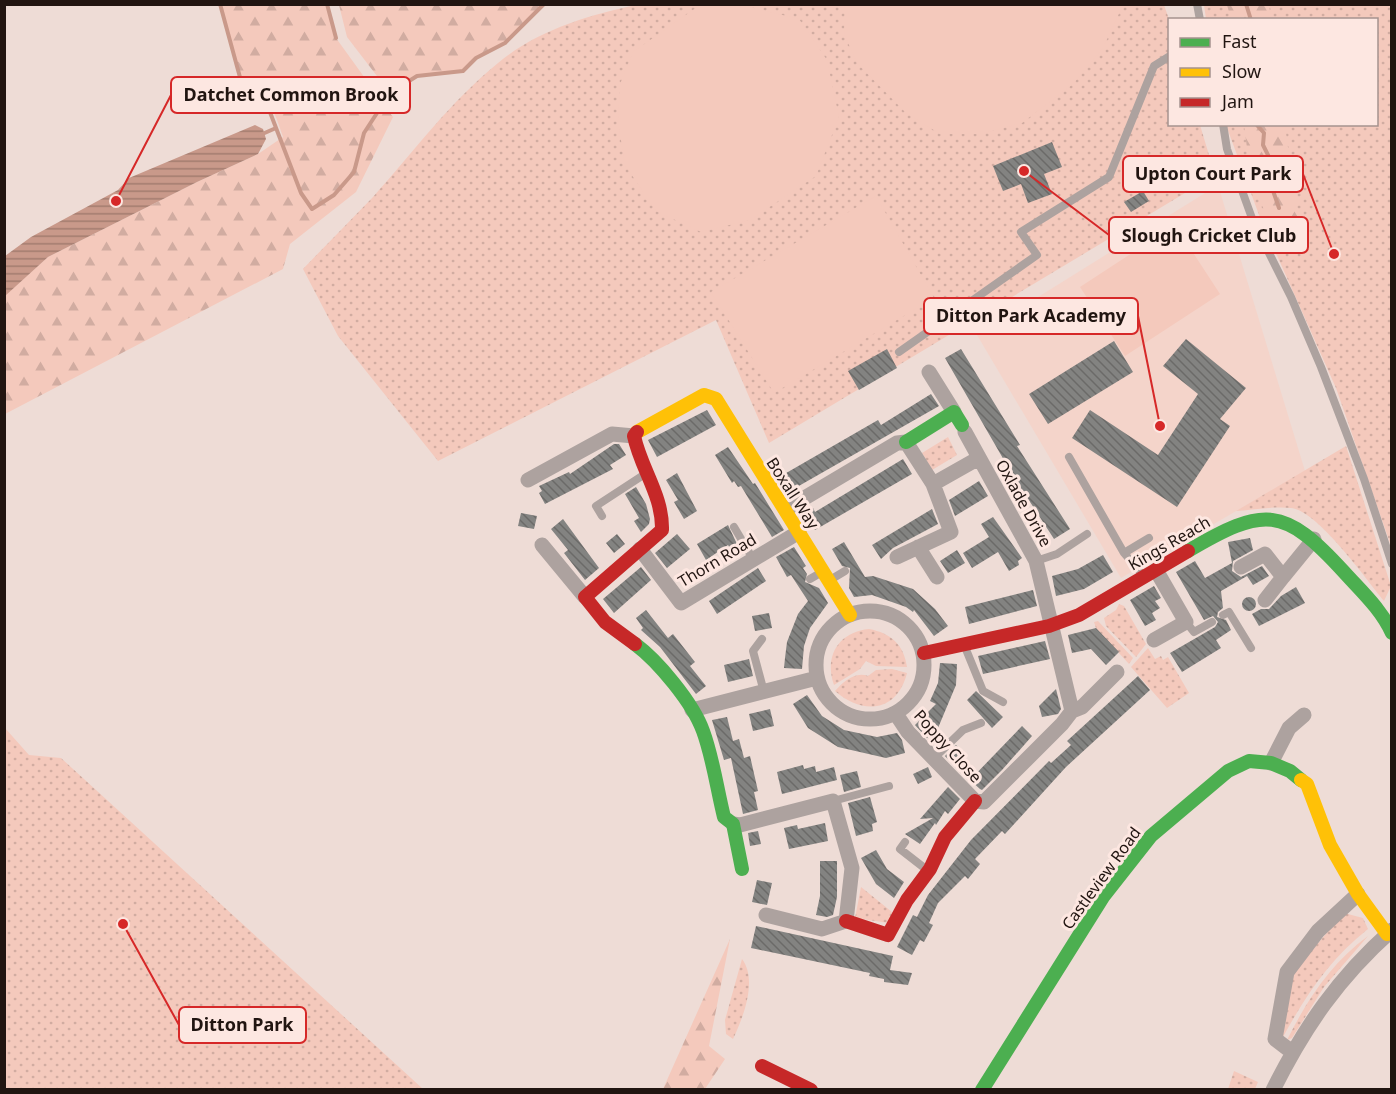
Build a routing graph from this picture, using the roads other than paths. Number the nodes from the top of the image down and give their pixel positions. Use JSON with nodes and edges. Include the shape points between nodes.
{"nodes":[{"id":1,"x":1168,"y":57,"type":"edge"},
{"id":2,"x":1222,"y":126,"type":"edge"},
{"id":3,"x":899,"y":352,"type":"dead end"},
{"id":4,"x":929,"y":372,"type":"dead end"},
{"id":5,"x":960,"y":423,"type":"junction"},
{"id":6,"x":634,"y":436,"type":"junction"},
{"id":7,"x":906,"y":442,"type":"junction"},
{"id":8,"x":1069,"y":457,"type":"dead end"},
{"id":9,"x":979,"y":458,"type":"junction"},
{"id":10,"x":649,"y":472,"type":"junction"},
{"id":11,"x":528,"y":480,"type":"dead end"},
{"id":12,"x":933,"y":484,"type":"junction"},
{"id":13,"x":786,"y":509,"type":"junction"},
{"id":14,"x":602,"y":516,"type":"dead end"},
{"id":15,"x":734,"y":527,"type":"dead end"},
{"id":16,"x":799,"y":532,"type":"junction"},
{"id":17,"x":1087,"y":534,"type":"dead end"},
{"id":18,"x":1149,"y":538,"type":"dead end"},
{"id":19,"x":1314,"y":539,"type":"junction"},
{"id":20,"x":542,"y":545,"type":"dead end"},
{"id":21,"x":918,"y":547,"type":"junction"},
{"id":22,"x":640,"y":549,"type":"junction"},
{"id":23,"x":1124,"y":553,"type":"junction"},
{"id":24,"x":897,"y":557,"type":"dead end"},
{"id":25,"x":753,"y":559,"type":"junction"},
{"id":26,"x":1036,"y":561,"type":"junction"},
{"id":27,"x":1392,"y":564,"type":"edge"},
{"id":28,"x":1241,"y":567,"type":"dead end"},
{"id":29,"x":845,"y":571,"type":"dead end"},
{"id":30,"x":1150,"y":573,"type":"junction"},
{"id":31,"x":826,"y":576,"type":"junction"},
{"id":32,"x":1283,"y":577,"type":"junction"},
{"id":33,"x":938,"y":578,"type":"dead end"},
{"id":34,"x":810,"y":579,"type":"dead end"},
{"id":35,"x":585,"y":597,"type":"junction"},
{"id":36,"x":1265,"y":600,"type":"dead end"},
{"id":37,"x":850,"y":615,"type":"junction"},
{"id":38,"x":1223,"y":615,"type":"dead end"},
{"id":39,"x":1186,"y":622,"type":"junction"},
{"id":40,"x":1212,"y":622,"type":"dead end"},
{"id":41,"x":1049,"y":626,"type":"junction"},
{"id":42,"x":1392,"y":633,"type":"edge"},
{"id":43,"x":762,"y":639,"type":"dead end"},
{"id":44,"x":1154,"y":640,"type":"dead end"},
{"id":45,"x":964,"y":645,"type":"junction"},
{"id":46,"x":1251,"y":648,"type":"dead end"},
{"id":47,"x":924,"y":652,"type":"junction"},
{"id":48,"x":1117,"y":672,"type":"dead end"},
{"id":49,"x":817,"y":678,"type":"junction"},
{"id":50,"x":764,"y":692,"type":"junction"},
{"id":51,"x":1003,"y":702,"type":"dead end"},
{"id":52,"x":692,"y":710,"type":"junction"},
{"id":53,"x":1072,"y":711,"type":"junction"},
{"id":54,"x":896,"y":714,"type":"junction"},
{"id":55,"x":1304,"y":715,"type":"dead end"},
{"id":56,"x":981,"y":723,"type":"dead end"},
{"id":57,"x":933,"y":759,"type":"junction"},
{"id":58,"x":1270,"y":763,"type":"junction"},
{"id":59,"x":889,"y":786,"type":"dead end"},
{"id":60,"x":833,"y":801,"type":"junction"},
{"id":61,"x":975,"y":801,"type":"junction"},
{"id":62,"x":733,"y":824,"type":"junction"},
{"id":63,"x":905,"y":842,"type":"dead end"},
{"id":64,"x":742,"y":869,"type":"dead end"},
{"id":65,"x":928,"y":871,"type":"junction"},
{"id":66,"x":1358,"y":894,"type":"junction"},
{"id":67,"x":766,"y":915,"type":"dead end"},
{"id":68,"x":846,"y":921,"type":"junction"},
{"id":69,"x":1389,"y":932,"type":"edge"},
{"id":70,"x":1292,"y":1052,"type":"junction"},
{"id":71,"x":762,"y":1066,"type":"dead end"},
{"id":72,"x":811,"y":1089,"type":"edge"},
{"id":73,"x":982,"y":1089,"type":"edge"},
{"id":74,"x":1273,"y":1089,"type":"edge"}],
"edges":[{"from":1,"to":3,"type":"lane","via":[[1154,66],[1109,177],[1021,232],[1036,255]]},
{"from":2,"to":27,"type":"lane","via":[[1253,221],[1321,367]]},
{"from":4,"to":5,"type":"street"},
{"from":5,"to":7,"type":"street"},
{"from":5,"to":9,"type":"street"},
{"from":6,"to":10,"type":"street"},
{"from":6,"to":11,"type":"street","via":[[612,434]]},
{"from":6,"to":13,"type":"street","name":"Boxall Way","via":[[639,428],[704,395],[716,399]]},
{"from":7,"to":12,"type":"street"},
{"from":7,"to":13,"type":"street","via":[[897,443]]},
{"from":8,"to":23,"type":"lane"},
{"from":9,"to":12,"type":"street","name":"Oxlade Drive"},
{"from":9,"to":26,"type":"street","name":"Oxlade Drive"},
{"from":10,"to":14,"type":"lane","via":[[596,506]]},
{"from":10,"to":22,"type":"street","via":[[663,520],[662,530]]},
{"from":12,"to":21,"type":"street","via":[[951,532]]},
{"from":13,"to":16,"type":"street","name":"Boxall Way"},
{"from":15,"to":25,"type":"lane"},
{"from":16,"to":25,"type":"street","name":"Thorn Road"},
{"from":16,"to":31,"type":"street","name":"Boxall Way"},
{"from":17,"to":26,"type":"lane","via":[[1057,554]]},
{"from":18,"to":23,"type":"lane"},
{"from":19,"to":30,"type":"street","name":"Kings Reach","via":[[1292,525],[1268,519],[1240,522]]},
{"from":19,"to":32,"type":"street"},
{"from":19,"to":42,"type":"street","name":"Kings Reach","via":[[1383,614]]},
{"from":20,"to":35,"type":"street"},
{"from":21,"to":24,"type":"street"},
{"from":21,"to":33,"type":"street"},
{"from":22,"to":25,"type":"street","name":"Thorn Road","via":[[681,603]]},
{"from":22,"to":35,"type":"street"},
{"from":23,"to":30,"type":"lane"},
{"from":26,"to":41,"type":"street","name":"Oxlade Drive"},
{"from":28,"to":32,"type":"street","via":[[1265,554]]},
{"from":29,"to":31,"type":"lane"},
{"from":30,"to":39,"type":"street"},
{"from":30,"to":41,"type":"street","name":"Kings Reach","via":[[1079,615]]},
{"from":31,"to":34,"type":"lane"},
{"from":31,"to":37,"type":"street","name":"Boxall Way"},
{"from":32,"to":36,"type":"street"},
{"from":35,"to":52,"type":"street","via":[[605,622],[650,655]]},
{"from":37,"to":47,"type":"street","via":[[868,610],[887,613],[916,635]]},
{"from":37,"to":49,"type":"street","via":[[836,622],[822,641]]},
{"from":38,"to":46,"type":"lane","via":[[1229,612]]},
{"from":39,"to":40,"type":"lane","via":[[1194,632]]},
{"from":39,"to":44,"type":"street"},
{"from":41,"to":45,"type":"street","name":"Kings Reach"},
{"from":41,"to":53,"type":"street","name":"Oxlade Drive"},
{"from":43,"to":50,"type":"lane","via":[[753,651]]},
{"from":45,"to":47,"type":"street","name":"Kings Reach"},
{"from":45,"to":51,"type":"lane","via":[[983,691]]},
{"from":47,"to":54,"type":"street","via":[[918,693]]},
{"from":48,"to":53,"type":"street","via":[[1082,707]]},
{"from":49,"to":50,"type":"street"},
{"from":49,"to":54,"type":"street","via":[[824,695],[849,716],[873,720]]},
{"from":50,"to":52,"type":"street"},
{"from":52,"to":62,"type":"street","via":[[703,730],[724,817]]},
{"from":53,"to":61,"type":"street","via":[[984,802]]},
{"from":54,"to":57,"type":"street","name":"Poppy Close"},
{"from":55,"to":58,"type":"street","via":[[1289,728]]},
{"from":56,"to":57,"type":"lane","via":[[963,730]]},
{"from":57,"to":61,"type":"street","name":"Poppy Close"},
{"from":58,"to":66,"type":"street","name":"Castleview Road","via":[[1307,784],[1330,845]]},
{"from":58,"to":73,"type":"street","name":"Castleview Road","via":[[1249,761],[1228,771],[1151,836],[1103,897]]},
{"from":59,"to":60,"type":"lane"},
{"from":60,"to":62,"type":"street"},
{"from":60,"to":68,"type":"street","via":[[852,868]]},
{"from":61,"to":65,"type":"street","via":[[945,837]]},
{"from":62,"to":64,"type":"street"},
{"from":63,"to":65,"type":"lane","via":[[900,849]]},
{"from":65,"to":68,"type":"street","via":[[888,935]]},
{"from":66,"to":69,"type":"street","name":"Castleview Road"},
{"from":66,"to":70,"type":"street","via":[[1318,931],[1287,972],[1275,1039]]},
{"from":67,"to":68,"type":"street","via":[[822,929]]},
{"from":69,"to":70,"type":"street","via":[[1350,969]]},
{"from":70,"to":74,"type":"street"},
{"from":71,"to":72,"type":"street"}]}
